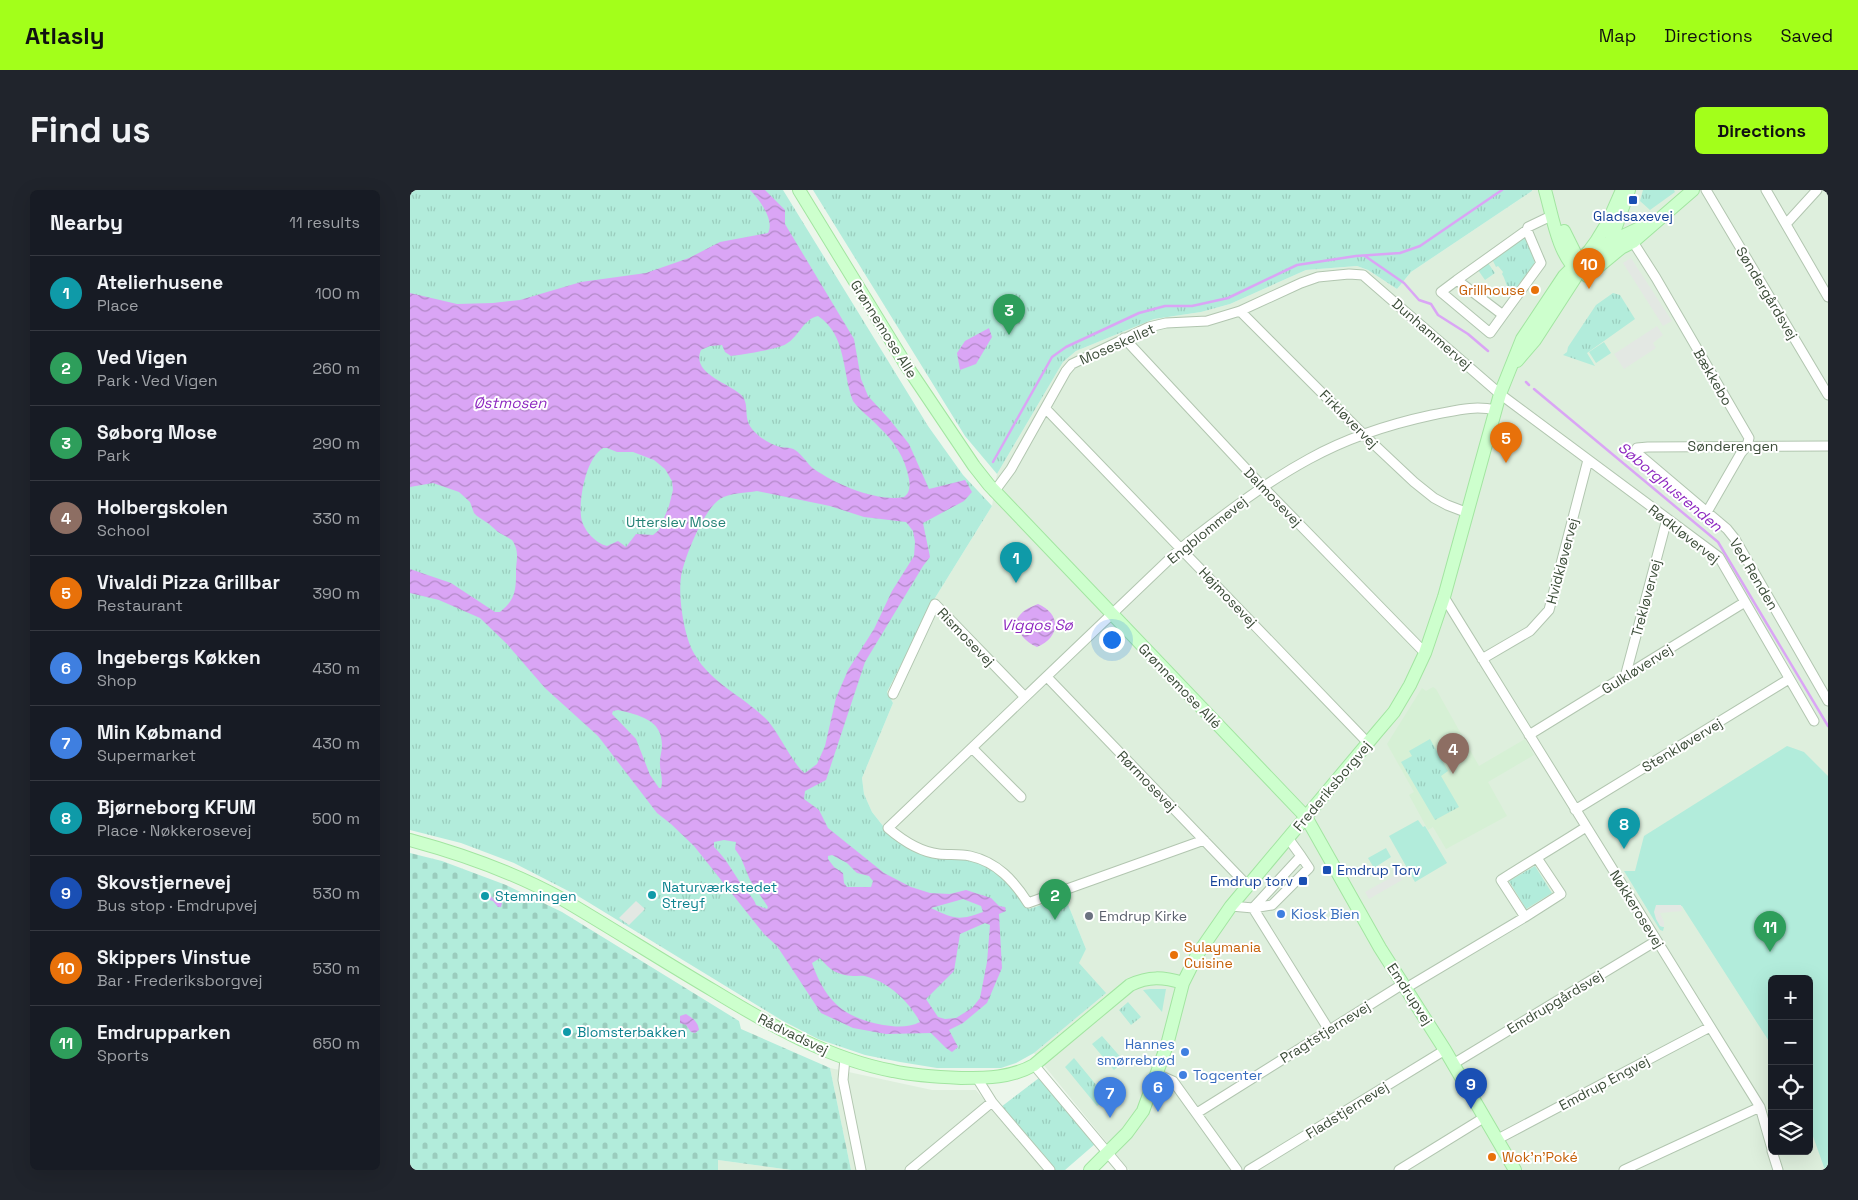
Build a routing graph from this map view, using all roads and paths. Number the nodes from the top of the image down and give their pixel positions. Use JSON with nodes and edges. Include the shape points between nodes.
{"nodes":[{"id":1,"x":799,"y":190,"type":"edge"},
{"id":2,"x":1622,"y":190,"type":"edge"},
{"id":3,"x":1629,"y":190,"type":"edge"},
{"id":4,"x":1693,"y":190,"type":"edge"},
{"id":5,"x":1706,"y":190,"type":"edge"},
{"id":6,"x":1766,"y":190,"type":"edge"},
{"id":7,"x":1817,"y":190,"type":"edge"},
{"id":8,"x":1547,"y":195,"type":"edge"},
{"id":9,"x":1551,"y":216,"type":"junction"},
{"id":10,"x":1660,"y":218,"type":"junction"},
{"id":11,"x":1786,"y":224,"type":"junction"},
{"id":12,"x":1527,"y":230,"type":"junction"},
{"id":13,"x":1637,"y":230,"type":"junction"},
{"id":14,"x":1622,"y":244,"type":"junction"},
{"id":15,"x":1592,"y":254,"type":"junction"},
{"id":16,"x":1579,"y":266,"type":"junction"},
{"id":17,"x":1362,"y":275,"type":"joint"},
{"id":18,"x":1457,"y":280,"type":"junction"},
{"id":19,"x":1827,"y":294,"type":"edge"},
{"id":20,"x":1240,"y":311,"type":"junction"},
{"id":21,"x":1503,"y":315,"type":"junction"},
{"id":22,"x":1540,"y":332,"type":"junction"},
{"id":23,"x":1124,"y":338,"type":"junction"},
{"id":24,"x":1512,"y":369,"type":"junction"},
{"id":25,"x":1500,"y":394,"type":"junction"},
{"id":26,"x":1828,"y":395,"type":"edge"},
{"id":27,"x":1046,"y":409,"type":"junction"},
{"id":28,"x":1496,"y":410,"type":"junction"},
{"id":29,"x":1364,"y":435,"type":"junction"},
{"id":30,"x":1747,"y":446,"type":"junction"},
{"id":31,"x":1828,"y":446,"type":"edge"},
{"id":32,"x":1637,"y":448,"type":"joint"},
{"id":33,"x":1588,"y":460,"type":"junction"},
{"id":34,"x":974,"y":466,"type":"joint"},
{"id":35,"x":1263,"y":487,"type":"junction"},
{"id":36,"x":994,"y":492,"type":"junction"},
{"id":37,"x":1707,"y":512,"type":"junction"},
{"id":38,"x":1468,"y":513,"type":"junction"},
{"id":39,"x":1667,"y":519,"type":"junction"},
{"id":40,"x":1181,"y":548,"type":"junction"},
{"id":41,"x":1444,"y":597,"type":"junction"},
{"id":42,"x":1744,"y":602,"type":"junction"},
{"id":43,"x":1112,"y":615,"type":"junction"},
{"id":44,"x":1425,"y":653,"type":"junction"},
{"id":45,"x":1482,"y":660,"type":"junction"},
{"id":46,"x":1047,"y":676,"type":"junction"},
{"id":47,"x":1625,"y":676,"type":"junction"},
{"id":48,"x":1790,"y":679,"type":"junction"},
{"id":49,"x":893,"y":694,"type":"dead end"},
{"id":50,"x":1025,"y":697,"type":"junction"},
{"id":51,"x":1828,"y":701,"type":"edge"},
{"id":52,"x":1814,"y":721,"type":"dead end"},
{"id":53,"x":1528,"y":735,"type":"junction"},
{"id":54,"x":1368,"y":743,"type":"junction"},
{"id":55,"x":972,"y":748,"type":"junction"},
{"id":56,"x":1021,"y":797,"type":"dead end"},
{"id":57,"x":1575,"y":810,"type":"junction"},
{"id":58,"x":1306,"y":817,"type":"junction"},
{"id":59,"x":1586,"y":827,"type":"junction"},
{"id":60,"x":1288,"y":838,"type":"junction"},
{"id":61,"x":410,"y":840,"type":"edge"},
{"id":62,"x":1204,"y":840,"type":"junction"},
{"id":63,"x":1301,"y":856,"type":"junction"},
{"id":64,"x":1537,"y":858,"type":"junction"},
{"id":65,"x":1248,"y":886,"type":"junction"},
{"id":66,"x":1231,"y":906,"type":"junction"},
{"id":67,"x":1253,"y":908,"type":"junction"},
{"id":68,"x":1525,"y":917,"type":"junction"},
{"id":69,"x":1656,"y":940,"type":"junction"},
{"id":70,"x":1183,"y":983,"type":"junction"},
{"id":71,"x":1405,"y":986,"type":"junction"},
{"id":72,"x":1710,"y":1027,"type":"junction"},
{"id":73,"x":1329,"y":1030,"type":"junction"},
{"id":74,"x":1445,"y":1050,"type":"junction"},
{"id":75,"x":845,"y":1058,"type":"junction"},
{"id":76,"x":1453,"y":1064,"type":"junction"},
{"id":77,"x":1034,"y":1065,"type":"junction"},
{"id":78,"x":1157,"y":1074,"type":"junction"},
{"id":79,"x":977,"y":1078,"type":"junction"},
{"id":80,"x":992,"y":1102,"type":"junction"},
{"id":81,"x":1760,"y":1108,"type":"junction"},
{"id":82,"x":1197,"y":1113,"type":"junction"},
{"id":83,"x":1485,"y":1117,"type":"junction"},
{"id":84,"x":1768,"y":1136,"type":"edge"},
{"id":85,"x":1498,"y":1139,"type":"junction"},
{"id":86,"x":1108,"y":1152,"type":"junction"},
{"id":87,"x":1774,"y":1155,"type":"edge"},
{"id":88,"x":861,"y":1170,"type":"edge"},
{"id":89,"x":910,"y":1170,"type":"edge"},
{"id":90,"x":1050,"y":1170,"type":"edge"},
{"id":91,"x":1090,"y":1170,"type":"edge"},
{"id":92,"x":1122,"y":1170,"type":"edge"},
{"id":93,"x":1237,"y":1170,"type":"edge"},
{"id":94,"x":1250,"y":1170,"type":"edge"},
{"id":95,"x":1399,"y":1170,"type":"edge"},
{"id":96,"x":1516,"y":1170,"type":"edge"},
{"id":97,"x":1624,"y":1170,"type":"edge"},
{"id":98,"x":1778,"y":1170,"type":"edge"}],
"edges":[{"from":1,"to":34,"type":"street","name":"Grønnemose Alle","via":[[906,365]]},
{"from":2,"to":15,"type":"street","name":"Frederiksborgvej"},
{"from":3,"to":14,"type":"street"},
{"from":4,"to":10,"type":"street"},
{"from":5,"to":26,"type":"street","name":"Søndergårdsvej"},
{"from":6,"to":11,"type":"street"},
{"from":7,"to":11,"type":"street"},
{"from":8,"to":9,"type":"street"},
{"from":8,"to":16,"type":"street"},
{"from":9,"to":12,"type":"street"},
{"from":9,"to":16,"type":"street","via":[[1566,257]]},
{"from":10,"to":13,"type":"street"},
{"from":10,"to":14,"type":"street"},
{"from":11,"to":19,"type":"street"},
{"from":12,"to":18,"type":"street"},
{"from":12,"to":21,"type":"street","via":[[1541,263]]},
{"from":13,"to":14,"type":"street"},
{"from":13,"to":14,"type":"street"},
{"from":14,"to":15,"type":"street","name":"Frederiksborgvej"},
{"from":14,"to":22,"type":"street","name":"Frederiksborgvej","via":[[1586,277],[1554,320]]},
{"from":14,"to":30,"type":"street","name":"Bækkebo","via":[[1656,278],[1749,438]]},
{"from":15,"to":16,"type":"street","name":"Frederiksborgvej"},
{"from":16,"to":22,"type":"street","name":"Frederiksborgvej"},
{"from":16,"to":24,"type":"street","name":"Frederiksborgvej","via":[[1551,293],[1522,339]]},
{"from":17,"to":20,"type":"street","name":"Moseskellet","via":[[1318,277]]},
{"from":17,"to":25,"type":"street","name":"Dunhammervej"},
{"from":18,"to":21,"type":"street"},
{"from":18,"to":21,"type":"street","via":[[1441,292],[1490,333]]},
{"from":20,"to":23,"type":"street","name":"Moseskellet","via":[[1207,321],[1157,325]]},
{"from":20,"to":29,"type":"street","name":"Firkløvervej"},
{"from":22,"to":24,"type":"street","name":"Frederiksborgvej"},
{"from":23,"to":27,"type":"street","name":"Moseskellet","via":[[1072,364]]},
{"from":23,"to":35,"type":"street","name":"Dalmosevej"},
{"from":24,"to":25,"type":"street","name":"Frederiksborgvej"},
{"from":25,"to":28,"type":"street","name":"Frederiksborgvej"},
{"from":25,"to":33,"type":"street","name":"Rødkløvervej"},
{"from":27,"to":36,"type":"street","name":"Moseskellet"},
{"from":27,"to":40,"type":"street","name":"Højmosevej"},
{"from":28,"to":29,"type":"street","name":"Engblommevej","via":[[1468,408],[1414,419]]},
{"from":28,"to":38,"type":"street","name":"Frederiksborgvej"},
{"from":29,"to":35,"type":"street","name":"Engblommevej","via":[[1310,458]]},
{"from":29,"to":38,"type":"street","name":"Firkløvervej","via":[[1429,495]]},
{"from":30,"to":31,"type":"street","name":"Sønderengen"},
{"from":30,"to":32,"type":"street","name":"Sønderengen"},
{"from":30,"to":37,"type":"street"},
{"from":32,"to":37,"type":"street","name":"Ved Renden","via":[[1636,452]]},
{"from":33,"to":39,"type":"street","name":"Rødkløvervej"},
{"from":33,"to":45,"type":"street","name":"Hvidkløvervej","via":[[1549,610],[1530,630]]},
{"from":34,"to":36,"type":"street","name":"Grønnemose Allé"},
{"from":35,"to":40,"type":"street","name":"Engblommevej"},
{"from":35,"to":44,"type":"street","name":"Dalmosevej"},
{"from":36,"to":43,"type":"street","name":"Grønnemose Allé"},
{"from":37,"to":51,"type":"street","name":"Ved Renden","via":[[1735,539]]},
{"from":38,"to":41,"type":"street","name":"Frederiksborgvej"},
{"from":39,"to":42,"type":"street","name":"Rødkløvervej","via":[[1719,557]]},
{"from":39,"to":47,"type":"street","name":"Trekløvervej"},
{"from":40,"to":43,"type":"street","name":"Engblommevej"},
{"from":40,"to":54,"type":"street","name":"Højmosevej"},
{"from":41,"to":44,"type":"street","name":"Frederiksborgvej"},
{"from":41,"to":45,"type":"street","name":"Nøkkerosevej"},
{"from":42,"to":47,"type":"street","name":"Gulkløvervej"},
{"from":42,"to":48,"type":"street","name":"Rødkløvervej"},
{"from":43,"to":46,"type":"street","name":"Engblommevej"},
{"from":43,"to":58,"type":"street","name":"Grønnemose Allé"},
{"from":44,"to":54,"type":"street","name":"Frederiksborgvej","via":[[1394,712]]},
{"from":45,"to":53,"type":"street","name":"Nøkkerosevej"},
{"from":46,"to":50,"type":"street","name":"Engblommevej"},
{"from":46,"to":62,"type":"street","name":"Rørmosevej"},
{"from":47,"to":53,"type":"street","name":"Gulkløvervej"},
{"from":48,"to":52,"type":"street","name":"Rødkløvervej"},
{"from":48,"to":57,"type":"street","name":"Stenkløvervej"},
{"from":49,"to":50,"type":"street","name":"Rismosevej","via":[[935,604]]},
{"from":50,"to":55,"type":"street","name":"Engblommevej"},
{"from":53,"to":57,"type":"street","name":"Nøkkerosevej"},
{"from":54,"to":58,"type":"street","name":"Frederiksborgvej"},
{"from":55,"to":56,"type":"street"},
{"from":55,"to":62,"type":"street","name":"Engblommevej","via":[[888,828],[920,849],[968,856],[996,867],[1008,876],[1028,903]]},
{"from":57,"to":59,"type":"street","name":"Nøkkerosevej"},
{"from":58,"to":60,"type":"street","name":"Frederiksborgvej"},
{"from":58,"to":71,"type":"street","name":"Emdrupvej"},
{"from":59,"to":64,"type":"street"},
{"from":59,"to":69,"type":"street","name":"Nøkkerosevej"},
{"from":60,"to":63,"type":"street"},
{"from":60,"to":65,"type":"street","name":"Frederiksborgvej"},
{"from":61,"to":75,"type":"street","name":"Rådvadsvej","via":[[506,873],[560,899],[750,1012]]},
{"from":62,"to":65,"type":"street","name":"Rørmosevej"},
{"from":63,"to":67,"type":"street"},
{"from":63,"to":67,"type":"street","via":[[1308,868],[1272,905]]},
{"from":64,"to":68,"type":"street","name":"Pragtstjernevej","via":[[1561,894]]},
{"from":64,"to":68,"type":"street","via":[[1501,880]]},
{"from":65,"to":66,"type":"street","name":"Frederiksborgvej"},
{"from":66,"to":67,"type":"street"},
{"from":66,"to":70,"type":"street","name":"Frederiksborgvej","via":[[1197,955]]},
{"from":67,"to":73,"type":"street"},
{"from":68,"to":71,"type":"street","name":"Pragtstjernevej"},
{"from":69,"to":72,"type":"street","name":"Nøkkerosevej"},
{"from":69,"to":76,"type":"street","name":"Emdrupgårdsvej"},
{"from":70,"to":77,"type":"street","name":"Rådvadsvej","via":[[1154,977],[1130,985]]},
{"from":70,"to":78,"type":"street","name":"Frederiksborgvej"},
{"from":71,"to":73,"type":"street","name":"Pragtstjernevej"},
{"from":71,"to":74,"type":"street","name":"Emdrupvej"},
{"from":72,"to":81,"type":"street","name":"Nøkkerosevej"},
{"from":72,"to":85,"type":"street","name":"Emdrup Engvej"},
{"from":73,"to":82,"type":"street","name":"Pragtstjernevej"},
{"from":74,"to":76,"type":"street","name":"Emdrupvej"},
{"from":74,"to":94,"type":"street","name":"Fladstjernevej"},
{"from":75,"to":79,"type":"street","name":"Rådvadsvej","via":[[892,1071]]},
{"from":75,"to":88,"type":"street","via":[[843,1080]]},
{"from":76,"to":83,"type":"street","name":"Emdrupvej"},
{"from":77,"to":79,"type":"street","name":"Rådvadsvej","via":[[1010,1075]]},
{"from":77,"to":86,"type":"street"},
{"from":78,"to":82,"type":"street","via":[[1173,1081]]},
{"from":78,"to":86,"type":"street","name":"Frederiksborgvej","via":[[1136,1123]]},
{"from":79,"to":80,"type":"street"},
{"from":80,"to":89,"type":"street"},
{"from":80,"to":90,"type":"street"},
{"from":81,"to":84,"type":"street","name":"Nøkkerosevej"},
{"from":81,"to":97,"type":"street"},
{"from":82,"to":93,"type":"street"},
{"from":83,"to":85,"type":"street","name":"Emdrupvej"},
{"from":83,"to":95,"type":"street"},
{"from":85,"to":96,"type":"street","name":"Emdrupvej"},
{"from":86,"to":91,"type":"street","name":"Frederiksborgvej"},
{"from":86,"to":92,"type":"street"},
{"from":87,"to":98,"type":"street","name":"Nøkkerosevej"}]}
